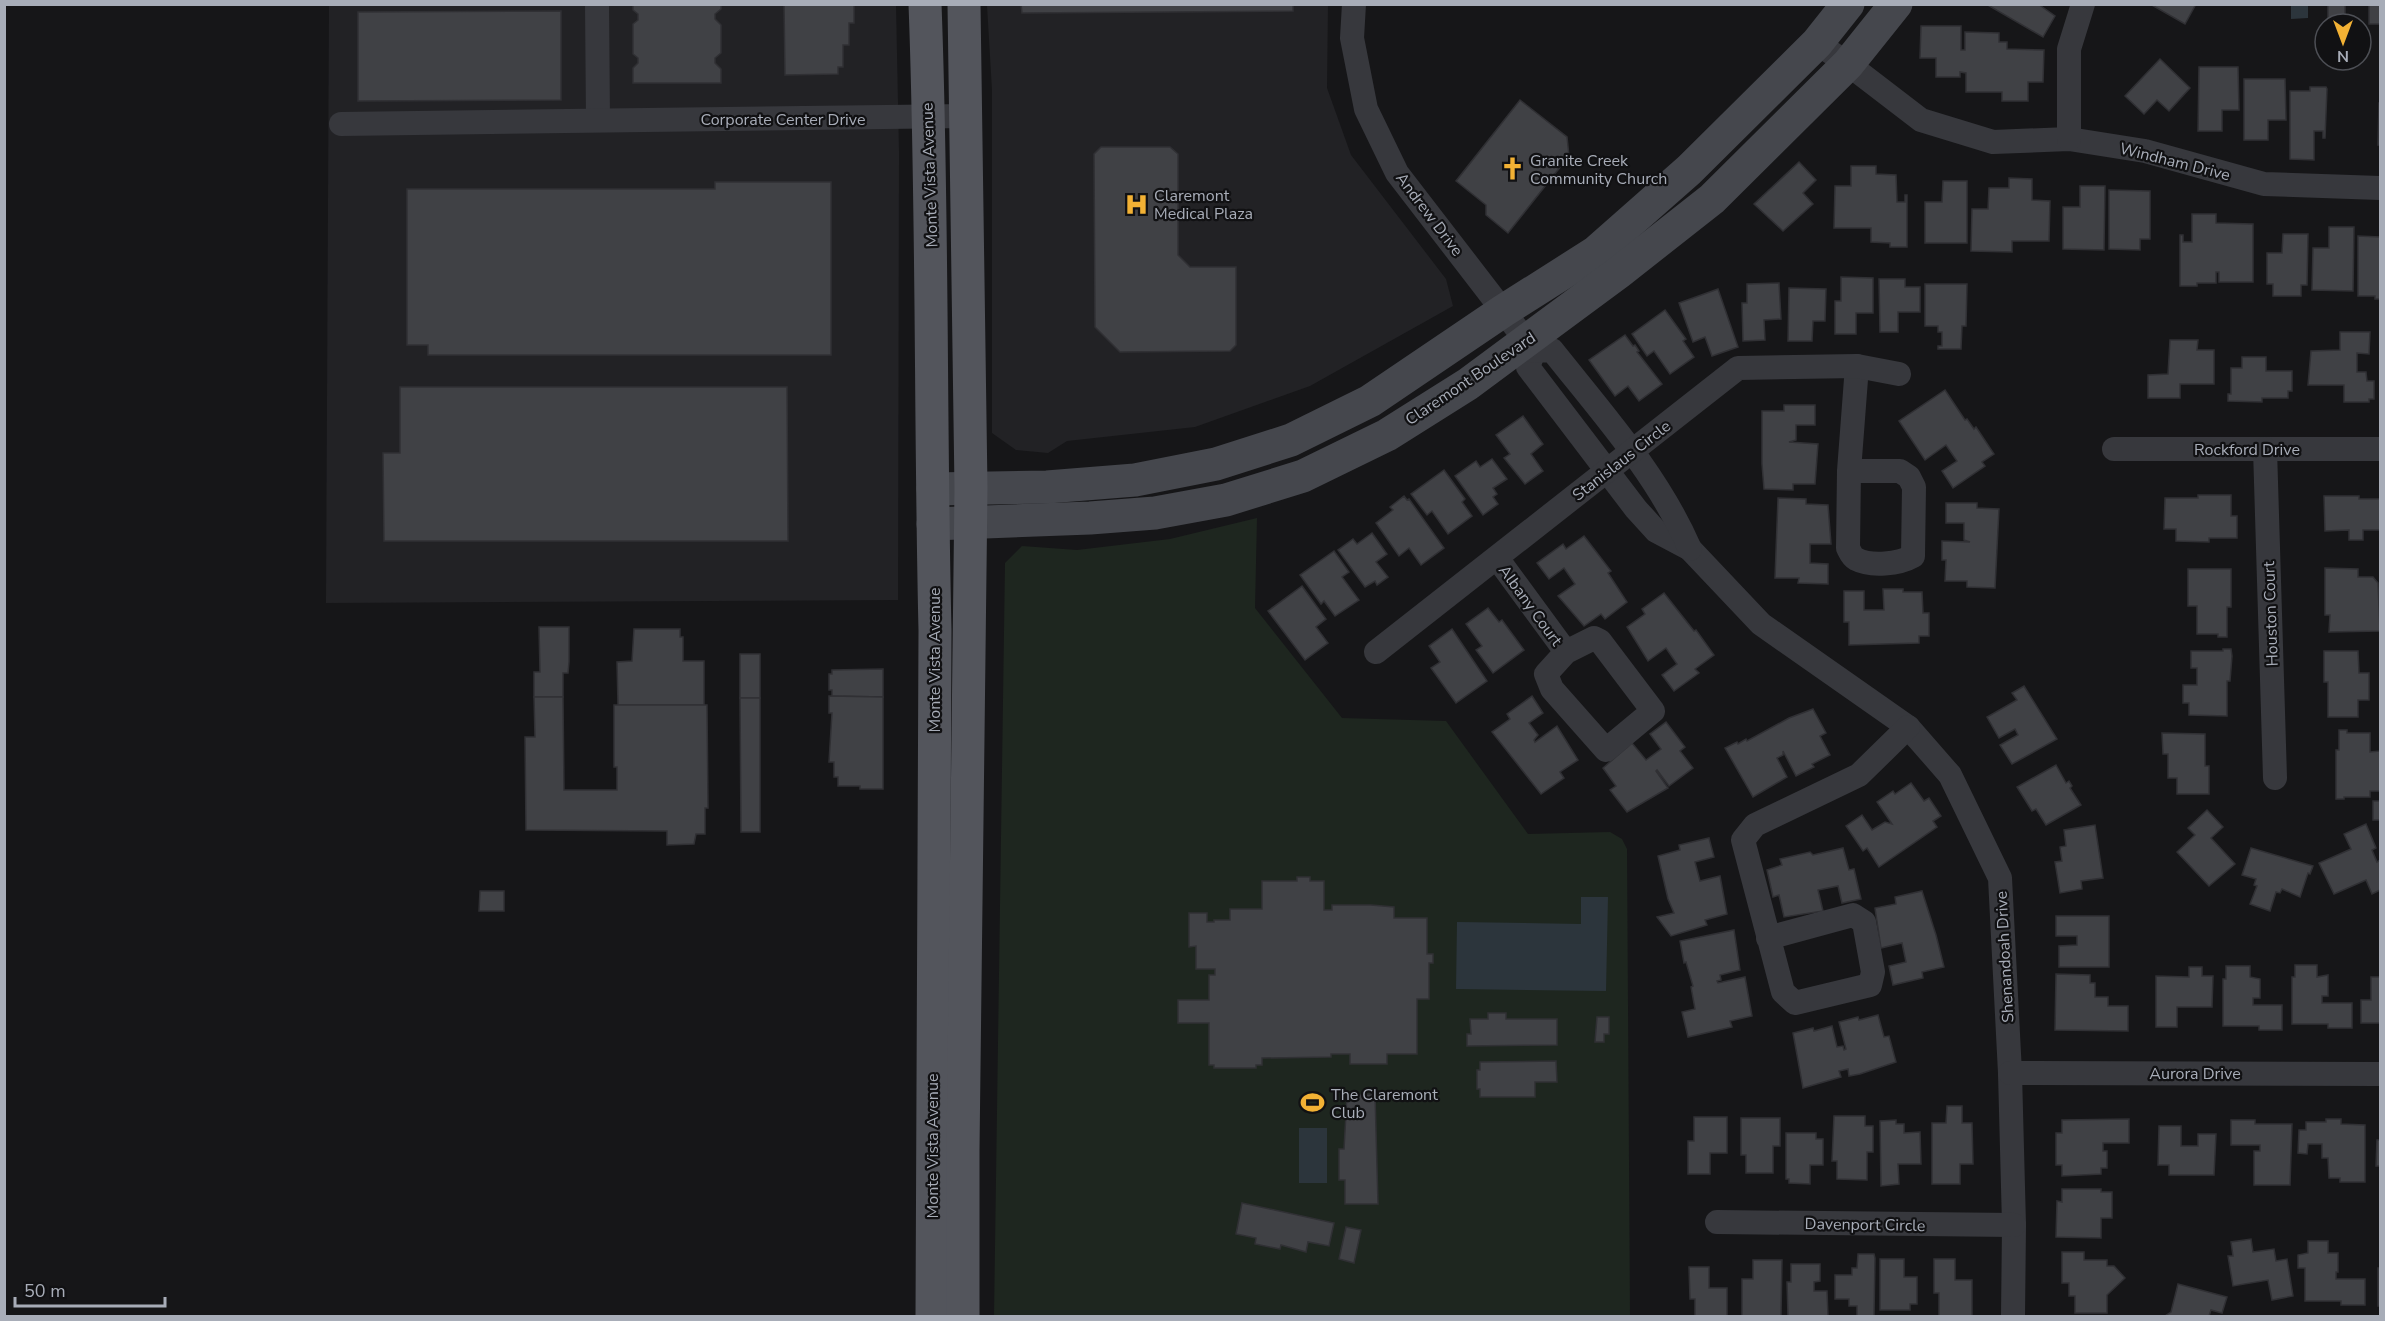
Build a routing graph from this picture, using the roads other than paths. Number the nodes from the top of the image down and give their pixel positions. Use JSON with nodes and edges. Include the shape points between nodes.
{"nodes":[{"id":1,"x":597,"y":4,"type":"edge"},
{"id":2,"x":925,"y":4,"type":"edge"},
{"id":3,"x":964,"y":4,"type":"edge"},
{"id":4,"x":1354,"y":4,"type":"edge"},
{"id":5,"x":1848,"y":4,"type":"edge"},
{"id":6,"x":1896,"y":4,"type":"edge"},
{"id":7,"x":2083,"y":4,"type":"edge"},
{"id":8,"x":1817,"y":43,"type":"junction"},
{"id":9,"x":1848,"y":64,"type":"junction"},
{"id":10,"x":967,"y":116,"type":"junction"},
{"id":11,"x":927,"y":118,"type":"junction"},
{"id":12,"x":598,"y":120,"type":"junction"},
{"id":13,"x":341,"y":124,"type":"dead end"},
{"id":14,"x":2069,"y":139,"type":"junction"},
{"id":15,"x":2380,"y":188,"type":"edge"},
{"id":16,"x":1503,"y":311,"type":"junction"},
{"id":17,"x":1530,"y":346,"type":"junction"},
{"id":18,"x":1857,"y":366,"type":"junction"},
{"id":19,"x":1899,"y":374,"type":"dead end"},
{"id":20,"x":2114,"y":449,"type":"dead end"},
{"id":21,"x":2265,"y":449,"type":"junction"},
{"id":22,"x":2380,"y":449,"type":"edge"},
{"id":23,"x":1632,"y":452,"type":"junction"},
{"id":24,"x":1849,"y":471,"type":"junction"},
{"id":25,"x":1608,"y":472,"type":"junction"},
{"id":26,"x":971,"y":488,"type":"junction"},
{"id":27,"x":933,"y":489,"type":"junction"},
{"id":28,"x":971,"y":523,"type":"junction"},
{"id":29,"x":933,"y":524,"type":"junction"},
{"id":30,"x":1690,"y":549,"type":"junction"},
{"id":31,"x":1497,"y":558,"type":"junction"},
{"id":32,"x":1376,"y":652,"type":"dead end"},
{"id":33,"x":1566,"y":652,"type":"junction"},
{"id":34,"x":1908,"y":727,"type":"junction"},
{"id":35,"x":2276,"y":778,"type":"dead end"},
{"id":36,"x":1768,"y":938,"type":"junction"},
{"id":37,"x":2010,"y":1072,"type":"junction"},
{"id":38,"x":2380,"y":1074,"type":"edge"},
{"id":39,"x":1717,"y":1222,"type":"dead end"},
{"id":40,"x":2014,"y":1225,"type":"junction"},
{"id":41,"x":932,"y":1317,"type":"edge"},
{"id":42,"x":963,"y":1317,"type":"edge"},
{"id":43,"x":2013,"y":1317,"type":"edge"}],
"edges":[{"from":1,"to":12,"type":"street"},
{"from":2,"to":11,"type":"main road","name":"Monte Vista Avenue"},
{"from":3,"to":10,"type":"main road","name":"Monte Vista Avenue"},
{"from":4,"to":16,"type":"street","name":"Andrew Drive","via":[[1352,38],[1366,109],[1397,173]]},
{"from":5,"to":8,"type":"main road"},
{"from":6,"to":9,"type":"main road","name":"Claremont Boulevard"},
{"from":7,"to":14,"type":"street","via":[[2069,49]]},
{"from":8,"to":9,"type":"street","name":"Windham Drive"},
{"from":8,"to":16,"type":"main road","via":[[1689,170],[1596,252]]},
{"from":9,"to":14,"type":"street","name":"Windham Drive","via":[[1921,120],[1993,142]]},
{"from":9,"to":17,"type":"main road","name":"Claremont Boulevard","via":[[1712,199]]},
{"from":10,"to":11,"type":"street","name":"Corporate Center Drive"},
{"from":10,"to":26,"type":"main road","name":"Monte Vista Avenue"},
{"from":11,"to":12,"type":"street","name":"Corporate Center Drive"},
{"from":11,"to":27,"type":"main road","name":"Monte Vista Avenue"},
{"from":12,"to":13,"type":"street","name":"Corporate Center Drive"},
{"from":14,"to":15,"type":"street","name":"Windham Drive","via":[[2145,151],[2264,184]]},
{"from":16,"to":17,"type":"street","name":"Andrew Drive"},
{"from":16,"to":26,"type":"main road","via":[[1370,401],[1291,440],[1216,464],[1135,480]]},
{"from":17,"to":23,"type":"street","name":"Shenandoah Drive","via":[[1552,350]]},
{"from":17,"to":25,"type":"street","name":"Shenandoah Drive","via":[[1528,367]]},
{"from":17,"to":28,"type":"main road","name":"Claremont Boulevard","via":[[1388,435],[1303,476],[1226,500],[1155,513]]},
{"from":18,"to":19,"type":"street","name":"Stanislaus Circle"},
{"from":18,"to":23,"type":"street","name":"Stanislaus Circle","via":[[1738,368]]},
{"from":18,"to":24,"type":"street"},
{"from":20,"to":21,"type":"street","name":"Rockford Drive"},
{"from":21,"to":22,"type":"street","name":"Rockford Drive"},
{"from":21,"to":35,"type":"street","name":"Houston Court"},
{"from":23,"to":25,"type":"street","name":"Stanislaus Circle"},
{"from":23,"to":30,"type":"street","name":"Shenandoah Drive","via":[[1676,516]]},
{"from":24,"to":24,"type":"street","via":[[1900,471],[1909,477],[1914,487],[1913,556],[1902,562],[1864,562],[1854,558],[1848,548]]},
{"from":25,"to":30,"type":"street","name":"Shenandoah Drive","via":[[1656,531]]},
{"from":25,"to":31,"type":"street","name":"Stanislaus Circle"},
{"from":26,"to":27,"type":"main road"},
{"from":26,"to":28,"type":"main road","name":"Monte Vista Avenue"},
{"from":27,"to":29,"type":"main road","name":"Monte Vista Avenue"},
{"from":28,"to":29,"type":"main road","name":"Claremont Boulevard"},
{"from":28,"to":42,"type":"main road","name":"Monte Vista Avenue"},
{"from":29,"to":41,"type":"main road","name":"Monte Vista Avenue"},
{"from":30,"to":34,"type":"street","name":"Shenandoah Drive","via":[[1761,624]]},
{"from":31,"to":32,"type":"street","name":"Stanislaus Circle"},
{"from":31,"to":33,"type":"street","name":"Albany Court"},
{"from":33,"to":33,"type":"street","name":"Albany Court","via":[[1546,674],[1552,688],[1606,750],[1653,711],[1600,642],[1594,638]]},
{"from":34,"to":36,"type":"street","via":[[1859,775],[1755,825],[1743,840]]},
{"from":34,"to":37,"type":"street","name":"Shenandoah Drive","via":[[1950,775],[2000,878]]},
{"from":36,"to":36,"type":"street","via":[[1783,992],[1795,1004],[1870,985],[1873,972],[1864,922],[1852,915]]},
{"from":37,"to":38,"type":"street","name":"Aurora Drive"},
{"from":37,"to":40,"type":"street","name":"Shenandoah Drive"},
{"from":39,"to":40,"type":"street","name":"Davenport Circle"},
{"from":40,"to":43,"type":"street","name":"Shenandoah Drive"}]}
